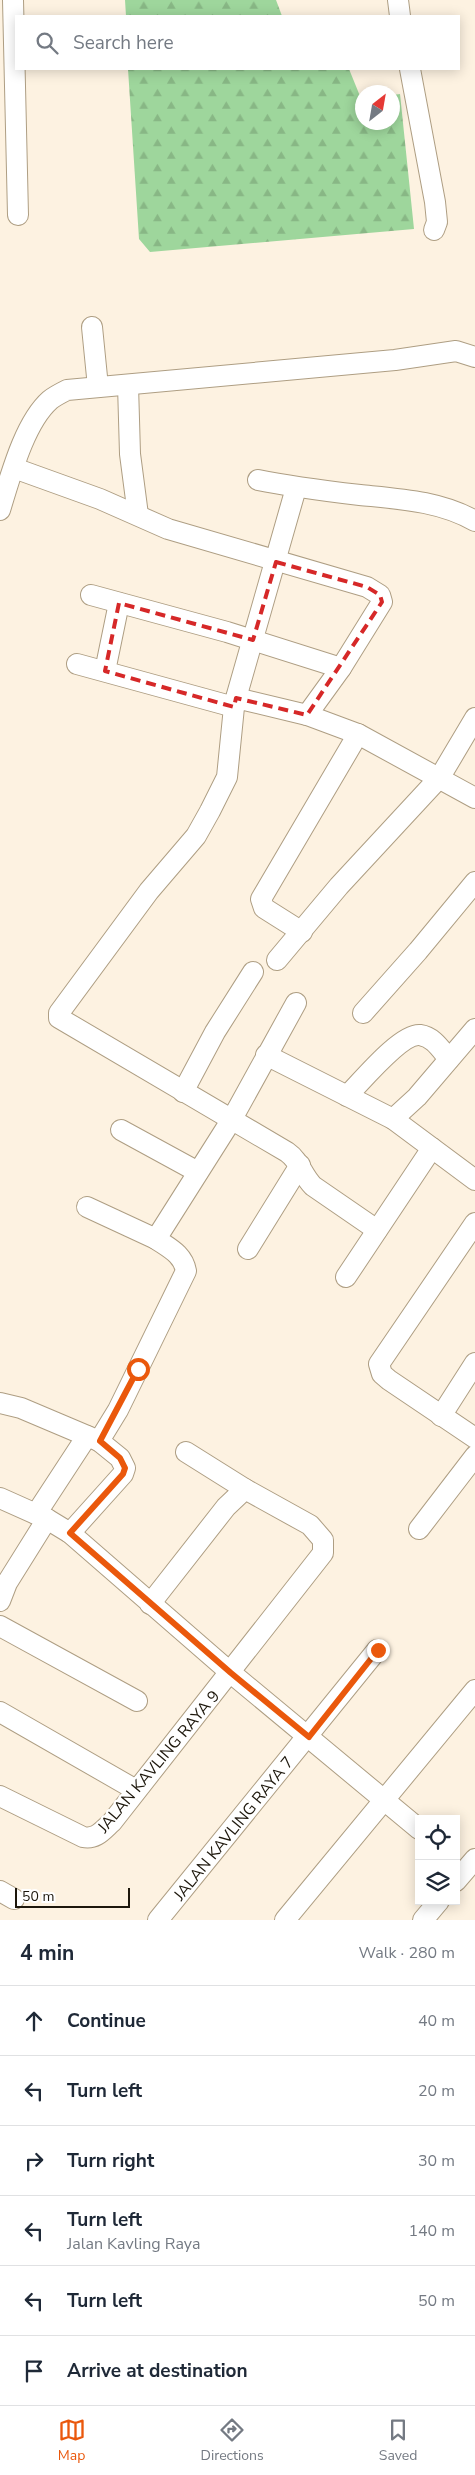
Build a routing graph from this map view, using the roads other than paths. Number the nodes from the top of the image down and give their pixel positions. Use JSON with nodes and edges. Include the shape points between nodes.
{"nodes":[{"id":1,"x":13,"y":0,"type":"edge"},
{"id":2,"x":398,"y":0,"type":"edge"},
{"id":3,"x":400,"y":15,"type":"edge"},
{"id":4,"x":410,"y":70,"type":"edge"},
{"id":5,"x":9,"y":167,"type":"edge"},
{"id":6,"x":18,"y":215,"type":"dead end"},
{"id":7,"x":434,"y":230,"type":"dead end"},
{"id":8,"x":92,"y":327,"type":"dead end"},
{"id":9,"x":475,"y":357,"type":"edge"},
{"id":10,"x":128,"y":384,"type":"junction"},
{"id":11,"x":98,"y":387,"type":"junction"},
{"id":12,"x":14,"y":468,"type":"junction"},
{"id":13,"x":258,"y":480,"type":"dead end"},
{"id":14,"x":296,"y":488,"type":"junction"},
{"id":15,"x":0,"y":510,"type":"edge"},
{"id":16,"x":138,"y":515,"type":"junction"},
{"id":17,"x":475,"y":520,"type":"edge"},
{"id":18,"x":276,"y":562,"type":"junction"},
{"id":19,"x":91,"y":595,"type":"dead end"},
{"id":20,"x":119,"y":603,"type":"junction"},
{"id":21,"x":253,"y":640,"type":"junction"},
{"id":22,"x":77,"y":664,"type":"dead end"},
{"id":23,"x":341,"y":668,"type":"junction"},
{"id":24,"x":105,"y":671,"type":"junction"},
{"id":25,"x":235,"y":703,"type":"junction"},
{"id":26,"x":307,"y":715,"type":"junction"},
{"id":27,"x":475,"y":718,"type":"edge"},
{"id":28,"x":358,"y":734,"type":"junction"},
{"id":29,"x":440,"y":777,"type":"junction"},
{"id":30,"x":475,"y":798,"type":"edge"},
{"id":31,"x":475,"y":882,"type":"edge"},
{"id":32,"x":302,"y":932,"type":"junction"},
{"id":33,"x":277,"y":960,"type":"dead end"},
{"id":34,"x":253,"y":972,"type":"dead end"},
{"id":35,"x":296,"y":1003,"type":"dead end"},
{"id":36,"x":363,"y":1013,"type":"dead end"},
{"id":37,"x":475,"y":1029,"type":"edge"},
{"id":38,"x":266,"y":1055,"type":"junction"},
{"id":39,"x":449,"y":1059,"type":"junction"},
{"id":40,"x":183,"y":1092,"type":"junction"},
{"id":41,"x":347,"y":1096,"type":"junction"},
{"id":42,"x":232,"y":1119,"type":"junction"},
{"id":43,"x":393,"y":1119,"type":"junction"},
{"id":44,"x":121,"y":1130,"type":"dead end"},
{"id":45,"x":432,"y":1148,"type":"junction"},
{"id":46,"x":300,"y":1164,"type":"junction"},
{"id":47,"x":198,"y":1172,"type":"junction"},
{"id":48,"x":475,"y":1180,"type":"edge"},
{"id":49,"x":87,"y":1208,"type":"dead end"},
{"id":50,"x":475,"y":1223,"type":"edge"},
{"id":51,"x":377,"y":1230,"type":"junction"},
{"id":52,"x":156,"y":1239,"type":"junction"},
{"id":53,"x":248,"y":1249,"type":"dead end"},
{"id":54,"x":346,"y":1277,"type":"dead end"},
{"id":55,"x":475,"y":1363,"type":"edge"},
{"id":56,"x":0,"y":1403,"type":"edge"},
{"id":57,"x":441,"y":1416,"type":"junction"},
{"id":58,"x":93,"y":1438,"type":"junction"},
{"id":59,"x":475,"y":1438,"type":"edge"},
{"id":60,"x":186,"y":1452,"type":"dead end"},
{"id":61,"x":475,"y":1456,"type":"edge"},
{"id":62,"x":245,"y":1490,"type":"junction"},
{"id":63,"x":0,"y":1498,"type":"edge"},
{"id":64,"x":42,"y":1516,"type":"junction"},
{"id":65,"x":419,"y":1529,"type":"dead end"},
{"id":66,"x":70,"y":1533,"type":"junction"},
{"id":67,"x":2,"y":1588,"type":"edge"},
{"id":68,"x":150,"y":1604,"type":"junction"},
{"id":69,"x":0,"y":1626,"type":"edge"},
{"id":70,"x":378,"y":1650,"type":"dead end"},
{"id":71,"x":231,"y":1673,"type":"junction"},
{"id":72,"x":475,"y":1690,"type":"edge"},
{"id":73,"x":137,"y":1701,"type":"dead end"},
{"id":74,"x":0,"y":1712,"type":"edge"},
{"id":75,"x":309,"y":1737,"type":"junction"},
{"id":76,"x":136,"y":1790,"type":"junction"},
{"id":77,"x":0,"y":1796,"type":"edge"},
{"id":78,"x":384,"y":1801,"type":"junction"},
{"id":79,"x":415,"y":1827,"type":"edge"},
{"id":80,"x":436,"y":1905,"type":"edge"},
{"id":81,"x":158,"y":1920,"type":"edge"},
{"id":82,"x":285,"y":1920,"type":"edge"},
{"id":83,"x":423,"y":1920,"type":"edge"}],
"edges":[{"from":1,"to":5,"type":"street"},
{"from":2,"to":3,"type":"street"},
{"from":4,"to":7,"type":"street","via":[[435,202],[437,222]]},
{"from":5,"to":6,"type":"street"},
{"from":8,"to":11,"type":"street"},
{"from":9,"to":10,"type":"street","via":[[456,351],[395,360]]},
{"from":10,"to":11,"type":"street"},
{"from":10,"to":16,"type":"street","via":[[130,454]]},
{"from":11,"to":12,"type":"street","via":[[67,390],[50,400],[34,420]]},
{"from":12,"to":15,"type":"street"},
{"from":12,"to":16,"type":"street"},
{"from":13,"to":14,"type":"street"},
{"from":14,"to":17,"type":"street","via":[[420,502],[458,511]]},
{"from":14,"to":18,"type":"street"},
{"from":16,"to":18,"type":"street","via":[[168,529]]},
{"from":18,"to":21,"type":"street"},
{"from":18,"to":23,"type":"street","via":[[367,587],[380,595],[382,602]]},
{"from":19,"to":20,"type":"street"},
{"from":20,"to":21,"type":"street"},
{"from":20,"to":24,"type":"street"},
{"from":21,"to":23,"type":"street"},
{"from":21,"to":25,"type":"street"},
{"from":22,"to":24,"type":"street"},
{"from":23,"to":26,"type":"street"},
{"from":24,"to":25,"type":"street"},
{"from":25,"to":26,"type":"street"},
{"from":25,"to":40,"type":"street","via":[[227,777],[196,836],[149,891],[59,1013],[59,1018]]},
{"from":26,"to":28,"type":"street"},
{"from":27,"to":29,"type":"street"},
{"from":28,"to":29,"type":"street"},
{"from":28,"to":32,"type":"street","via":[[261,899],[264,908]]},
{"from":29,"to":30,"type":"street"},
{"from":29,"to":32,"type":"street","via":[[339,886]]},
{"from":31,"to":36,"type":"street"},
{"from":32,"to":33,"type":"street"},
{"from":34,"to":40,"type":"street","via":[[215,1032]]},
{"from":35,"to":38,"type":"street"},
{"from":37,"to":39,"type":"street"},
{"from":38,"to":41,"type":"street"},
{"from":38,"to":42,"type":"street"},
{"from":39,"to":41,"type":"street","via":[[434,1040],[413,1036],[399,1044]]},
{"from":39,"to":43,"type":"street","via":[[417,1097]]},
{"from":40,"to":42,"type":"street"},
{"from":41,"to":43,"type":"street"},
{"from":42,"to":46,"type":"street","via":[[287,1152]]},
{"from":42,"to":47,"type":"street"},
{"from":43,"to":45,"type":"street"},
{"from":44,"to":47,"type":"street"},
{"from":45,"to":48,"type":"street"},
{"from":45,"to":51,"type":"street"},
{"from":46,"to":51,"type":"street","via":[[313,1186]]},
{"from":46,"to":53,"type":"street"},
{"from":47,"to":52,"type":"street"},
{"from":49,"to":52,"type":"street"},
{"from":50,"to":57,"type":"street","via":[[379,1364],[382,1374],[389,1380]]},
{"from":51,"to":54,"type":"street"},
{"from":52,"to":58,"type":"street","via":[[179,1255],[186,1271],[122,1402]]},
{"from":55,"to":57,"type":"street"},
{"from":56,"to":58,"type":"street","via":[[21,1408]]},
{"from":57,"to":59,"type":"street"},
{"from":58,"to":64,"type":"street"},
{"from":58,"to":66,"type":"street","via":[[120,1458],[125,1468]]},
{"from":60,"to":62,"type":"street","name":"JALAN KAVLING RAYA 9"},
{"from":61,"to":65,"type":"street"},
{"from":62,"to":68,"type":"street","via":[[226,1507]]},
{"from":62,"to":71,"type":"street","name":"JALAN KAVLING RAYA 9","via":[[310,1525],[323,1540],[323,1554]]},
{"from":63,"to":64,"type":"street"},
{"from":64,"to":66,"type":"street"},
{"from":64,"to":67,"type":"street"},
{"from":66,"to":68,"type":"street"},
{"from":68,"to":71,"type":"street"},
{"from":69,"to":73,"type":"street"},
{"from":70,"to":75,"type":"street","name":"JALAN KAVLING RAYA 7"},
{"from":71,"to":75,"type":"street"},
{"from":71,"to":76,"type":"street","name":"JALAN KAVLING RAYA 9"},
{"from":72,"to":78,"type":"street"},
{"from":74,"to":76,"type":"street"},
{"from":75,"to":78,"type":"street"},
{"from":75,"to":81,"type":"street","name":"JALAN KAVLING RAYA 7"},
{"from":76,"to":77,"type":"street","name":"JALAN KAVLING RAYA 9","via":[[112,1822],[89,1839]]},
{"from":78,"to":79,"type":"street"},
{"from":78,"to":82,"type":"street"},
{"from":80,"to":83,"type":"street"}]}
